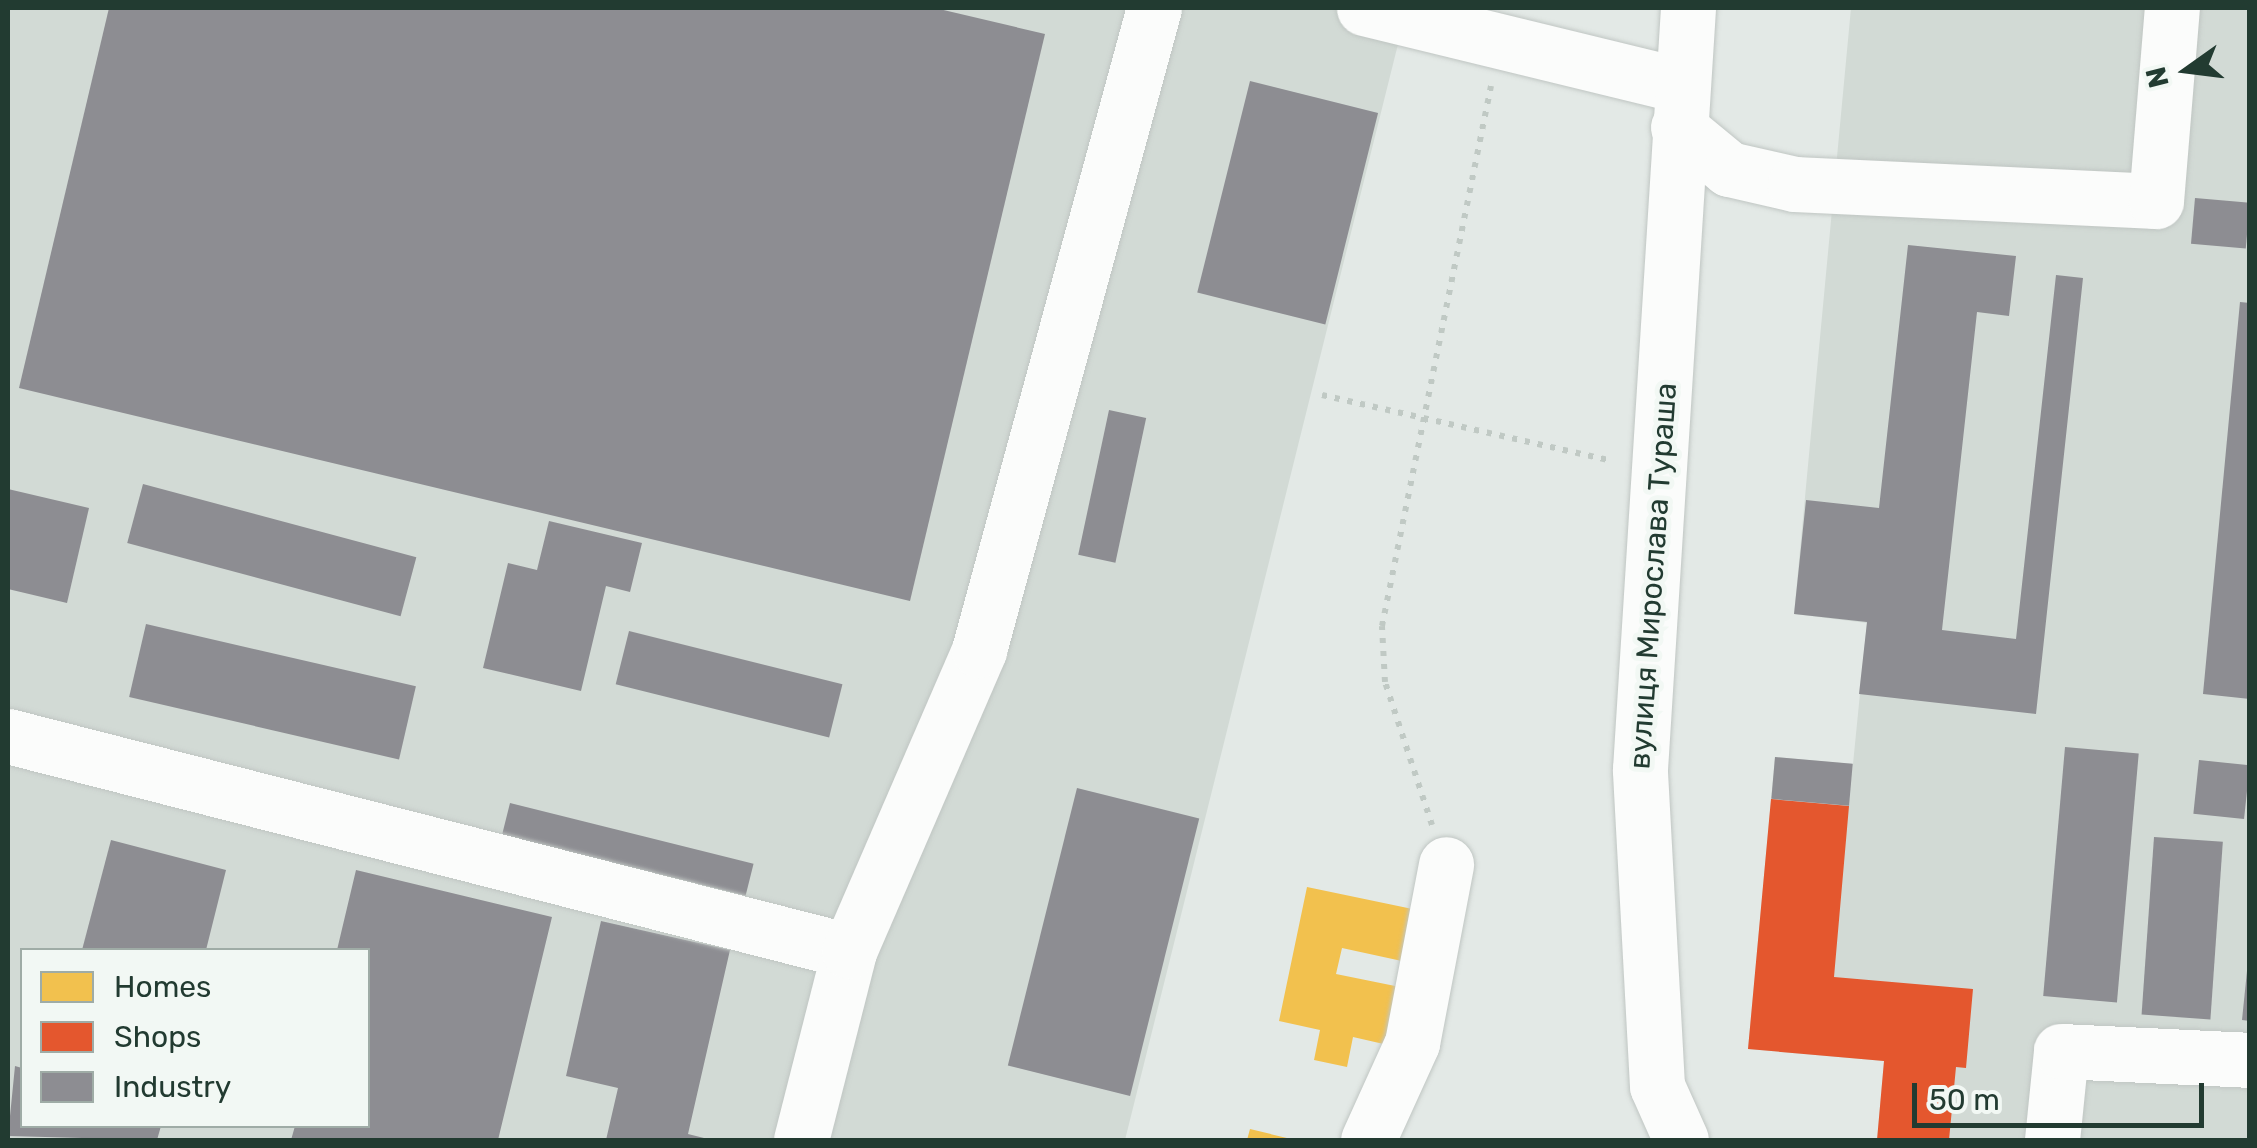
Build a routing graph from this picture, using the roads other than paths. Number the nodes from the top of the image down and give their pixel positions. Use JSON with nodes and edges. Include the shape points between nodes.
{"nodes":[{"id":1,"x":1154,"y":8,"type":"edge"},
{"id":2,"x":1364,"y":8,"type":"edge"},
{"id":3,"x":1688,"y":8,"type":"edge"},
{"id":4,"x":2172,"y":8,"type":"edge"},
{"id":5,"x":1679,"y":106,"type":"junction"},
{"id":6,"x":8,"y":736,"type":"edge"},
{"id":7,"x":1446,"y":864,"type":"road end"},
{"id":8,"x":849,"y":950,"type":"junction"},
{"id":9,"x":2250,"y":1060,"type":"edge"},
{"id":10,"x":800,"y":1140,"type":"edge"},
{"id":11,"x":1368,"y":1140,"type":"edge"},
{"id":12,"x":1682,"y":1140,"type":"edge"},
{"id":13,"x":2052,"y":1140,"type":"edge"}],
"edges":[{"from":1,"to":8,"type":"street","via":[[979,650]]},
{"from":2,"to":5,"type":"street"},
{"from":3,"to":5,"type":"street","name":"вулиця Мирослава Тураша"},
{"from":4,"to":5,"type":"street","via":[[2156,201],[1795,184],[1729,169]]},
{"from":5,"to":12,"type":"street","name":"вулиця Мирослава Тураша","via":[[1676,271],[1656,471],[1640,769],[1657,1086]]},
{"from":6,"to":8,"type":"street"},
{"from":7,"to":11,"type":"street","via":[[1412,1043]]},
{"from":8,"to":10,"type":"street"},
{"from":9,"to":13,"type":"street","via":[[2060,1051]]}]}
